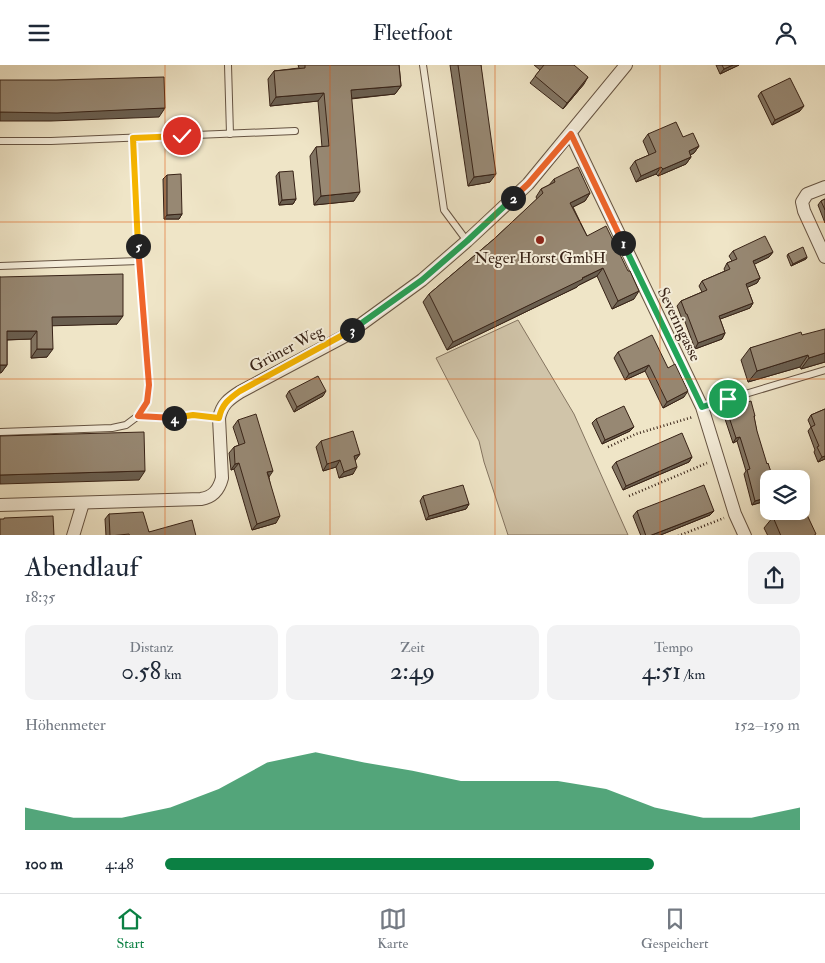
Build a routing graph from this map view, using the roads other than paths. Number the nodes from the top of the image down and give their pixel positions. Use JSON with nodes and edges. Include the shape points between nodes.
{"nodes":[{"id":1,"x":228,"y":65,"type":"edge"},
{"id":2,"x":423,"y":65,"type":"edge"},
{"id":3,"x":626,"y":65,"type":"edge"},
{"id":4,"x":295,"y":131,"type":"dead end"},
{"id":5,"x":230,"y":134,"type":"junction"},
{"id":6,"x":571,"y":134,"type":"junction"},
{"id":7,"x":133,"y":138,"type":"junction"},
{"id":8,"x":0,"y":141,"type":"edge"},
{"id":9,"x":825,"y":187,"type":"edge"},
{"id":10,"x":467,"y":241,"type":"junction"},
{"id":11,"x":825,"y":257,"type":"edge"},
{"id":12,"x":139,"y":261,"type":"junction"},
{"id":13,"x":0,"y":266,"type":"edge"},
{"id":14,"x":825,"y":370,"type":"edge"},
{"id":15,"x":703,"y":410,"type":"junction"},
{"id":16,"x":138,"y":416,"type":"junction"},
{"id":17,"x":219,"y":418,"type":"junction"},
{"id":18,"x":0,"y":432,"type":"edge"},
{"id":19,"x":83,"y":503,"type":"junction"},
{"id":20,"x":0,"y":505,"type":"edge"},
{"id":21,"x":77,"y":534,"type":"edge"},
{"id":22,"x":745,"y":535,"type":"edge"}],
"edges":[{"from":1,"to":5,"type":"lane"},
{"from":2,"to":10,"type":"lane","via":[[444,210]]},
{"from":3,"to":6,"type":"street","name":"Grüner Weg"},
{"from":4,"to":5,"type":"lane"},
{"from":5,"to":7,"type":"lane"},
{"from":6,"to":10,"type":"street","name":"Grüner Weg","via":[[528,184]]},
{"from":6,"to":15,"type":"street","name":"Severingasse"},
{"from":7,"to":8,"type":"lane"},
{"from":7,"to":12,"type":"lane"},
{"from":9,"to":11,"type":"street","via":[[808,194],[802,202]]},
{"from":10,"to":17,"type":"street","name":"Grüner Weg","via":[[422,280],[345,336],[228,399]]},
{"from":12,"to":13,"type":"lane"},
{"from":12,"to":16,"type":"lane","via":[[149,385],[147,402]]},
{"from":14,"to":15,"type":"lane"},
{"from":15,"to":22,"type":"street","name":"Severingasse","via":[[735,514]]},
{"from":16,"to":17,"type":"lane"},
{"from":16,"to":18,"type":"lane","via":[[126,425],[112,428]]},
{"from":17,"to":19,"type":"street","via":[[222,478],[213,495],[201,499]]},
{"from":19,"to":20,"type":"street"},
{"from":19,"to":21,"type":"street"}]}
